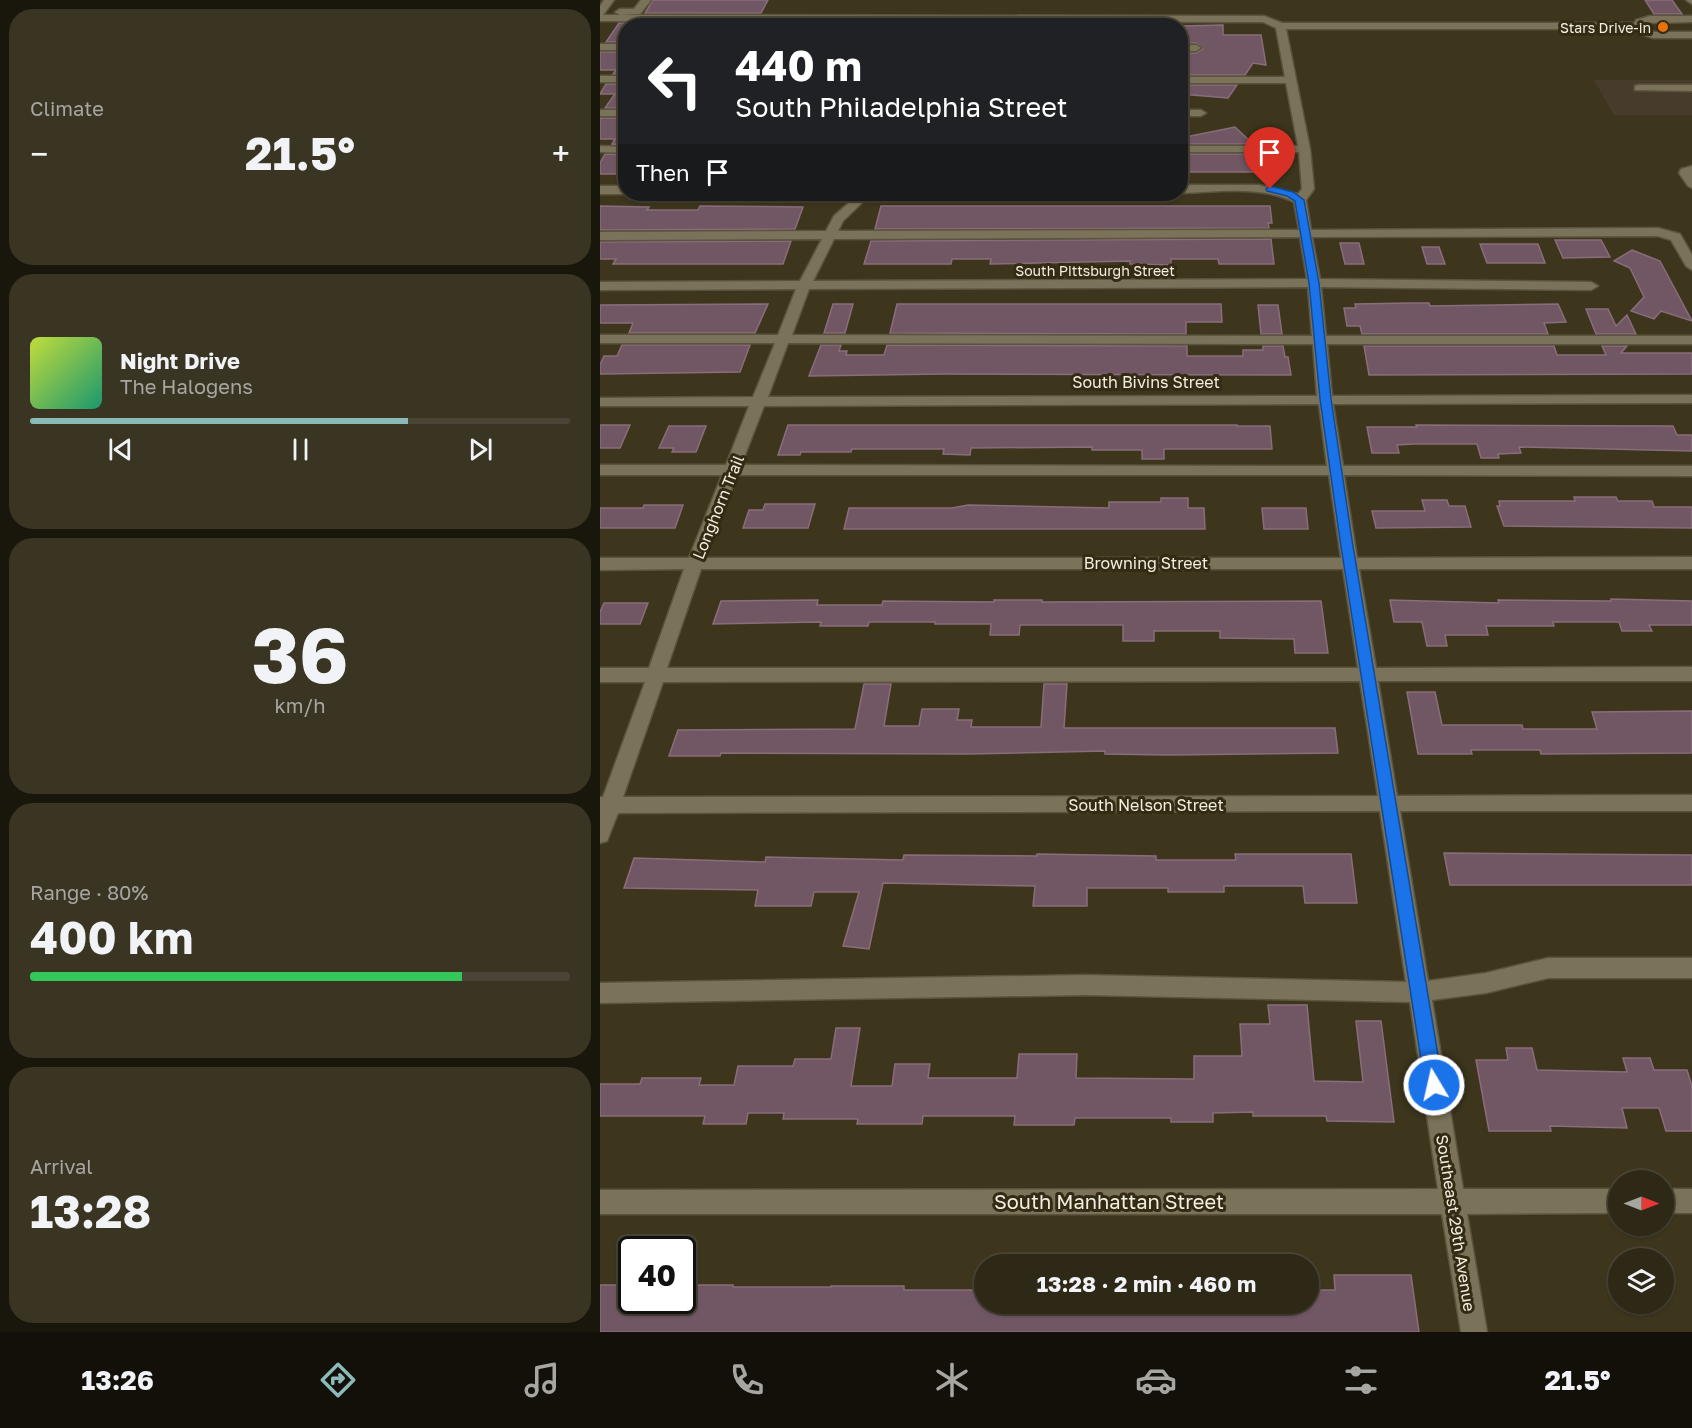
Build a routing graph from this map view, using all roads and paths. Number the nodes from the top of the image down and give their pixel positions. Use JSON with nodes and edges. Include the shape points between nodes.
{"nodes":[{"id":1,"x":609,"y":0,"type":"edge"},
{"id":2,"x":646,"y":0,"type":"edge"},
{"id":3,"x":600,"y":13,"type":"edge"},
{"id":4,"x":950,"y":17,"type":"edge"},
{"id":5,"x":600,"y":18,"type":"edge"},
{"id":6,"x":1106,"y":18,"type":"edge"},
{"id":7,"x":1188,"y":19,"type":"edge"},
{"id":8,"x":1692,"y":19,"type":"edge"},
{"id":9,"x":1281,"y":26,"type":"junction"},
{"id":10,"x":1640,"y":26,"type":"junction"},
{"id":11,"x":1692,"y":34,"type":"edge"},
{"id":12,"x":600,"y":47,"type":"edge"},
{"id":13,"x":618,"y":47,"type":"edge"},
{"id":14,"x":1188,"y":48,"type":"edge"},
{"id":15,"x":1196,"y":48,"type":"dead end"},
{"id":16,"x":600,"y":79,"type":"edge"},
{"id":17,"x":618,"y":79,"type":"edge"},
{"id":18,"x":1188,"y":80,"type":"edge"},
{"id":19,"x":1292,"y":80,"type":"junction"},
{"id":20,"x":1639,"y":88,"type":"dead end"},
{"id":21,"x":1692,"y":88,"type":"edge"},
{"id":22,"x":600,"y":113,"type":"edge"},
{"id":23,"x":618,"y":113,"type":"edge"},
{"id":24,"x":1188,"y":113,"type":"edge"},
{"id":25,"x":1201,"y":113,"type":"dead end"},
{"id":26,"x":1188,"y":149,"type":"edge"},
{"id":27,"x":1304,"y":149,"type":"junction"},
{"id":28,"x":600,"y":150,"type":"edge"},
{"id":29,"x":618,"y":150,"type":"edge"},
{"id":30,"x":1692,"y":169,"type":"edge"},
{"id":31,"x":1692,"y":184,"type":"edge"},
{"id":32,"x":1188,"y":189,"type":"edge"},
{"id":33,"x":600,"y":190,"type":"edge"},
{"id":34,"x":618,"y":190,"type":"edge"},
{"id":35,"x":1295,"y":197,"type":"junction"},
{"id":36,"x":857,"y":201,"type":"edge"},
{"id":37,"x":1305,"y":234,"type":"junction"},
{"id":38,"x":829,"y":235,"type":"junction"},
{"id":39,"x":600,"y":236,"type":"edge"},
{"id":40,"x":1692,"y":266,"type":"edge"},
{"id":41,"x":1314,"y":283,"type":"junction"},
{"id":42,"x":600,"y":286,"type":"edge"},
{"id":43,"x":804,"y":286,"type":"junction"},
{"id":44,"x":1591,"y":286,"type":"dead end"},
{"id":45,"x":600,"y":339,"type":"edge"},
{"id":46,"x":1319,"y":339,"type":"junction"},
{"id":47,"x":784,"y":340,"type":"junction"},
{"id":48,"x":1692,"y":340,"type":"edge"},
{"id":49,"x":1325,"y":399,"type":"junction"},
{"id":50,"x":1692,"y":399,"type":"edge"},
{"id":51,"x":600,"y":402,"type":"edge"},
{"id":52,"x":760,"y":403,"type":"junction"},
{"id":53,"x":1336,"y":469,"type":"junction"},
{"id":54,"x":600,"y":470,"type":"edge"},
{"id":55,"x":733,"y":470,"type":"junction"},
{"id":56,"x":1692,"y":471,"type":"edge"},
{"id":57,"x":695,"y":563,"type":"junction"},
{"id":58,"x":1350,"y":563,"type":"junction"},
{"id":59,"x":600,"y":564,"type":"edge"},
{"id":60,"x":1692,"y":564,"type":"edge"},
{"id":61,"x":1692,"y":674,"type":"edge"},
{"id":62,"x":600,"y":675,"type":"edge"},
{"id":63,"x":656,"y":675,"type":"junction"},
{"id":64,"x":1368,"y":675,"type":"junction"},
{"id":65,"x":1692,"y":803,"type":"edge"},
{"id":66,"x":605,"y":805,"type":"edge"},
{"id":67,"x":1389,"y":805,"type":"junction"},
{"id":68,"x":600,"y":835,"type":"edge"},
{"id":69,"x":1692,"y":968,"type":"edge"},
{"id":70,"x":1419,"y":992,"type":"junction"},
{"id":71,"x":600,"y":993,"type":"edge"},
{"id":72,"x":1453,"y":1201,"type":"junction"},
{"id":73,"x":1608,"y":1201,"type":"edge"},
{"id":74,"x":1674,"y":1201,"type":"edge"},
{"id":75,"x":1692,"y":1201,"type":"edge"},
{"id":76,"x":600,"y":1202,"type":"edge"},
{"id":77,"x":1474,"y":1332,"type":"edge"}],
"edges":[{"from":1,"to":3,"type":"street"},
{"from":2,"to":3,"type":"street","via":[[637,12]]},
{"from":4,"to":5,"type":"street"},
{"from":4,"to":6,"type":"street"},
{"from":7,"to":9,"type":"street","via":[[1263,19]]},
{"from":8,"to":10,"type":"street","via":[[1643,20]]},
{"from":9,"to":10,"type":"street"},
{"from":9,"to":19,"type":"street"},
{"from":10,"to":11,"type":"street","via":[[1653,35]]},
{"from":12,"to":13,"type":"street"},
{"from":14,"to":15,"type":"street"},
{"from":16,"to":17,"type":"street"},
{"from":18,"to":19,"type":"street"},
{"from":19,"to":27,"type":"street"},
{"from":20,"to":21,"type":"street"},
{"from":22,"to":23,"type":"street"},
{"from":24,"to":25,"type":"street"},
{"from":26,"to":27,"type":"street"},
{"from":27,"to":35,"type":"street","via":[[1308,189]]},
{"from":28,"to":29,"type":"street"},
{"from":30,"to":31,"type":"street","via":[[1685,171]]},
{"from":32,"to":35,"type":"street","via":[[1270,189]]},
{"from":33,"to":34,"type":"street"},
{"from":35,"to":37,"type":"street","name":"Southeast 29th Avenue"},
{"from":36,"to":38,"type":"street","name":"Longhorn Trail","via":[[838,219]]},
{"from":37,"to":38,"type":"street"},
{"from":37,"to":40,"type":"street","via":[[1658,232],[1676,237]]},
{"from":37,"to":41,"type":"street","name":"Southeast 29th Avenue"},
{"from":38,"to":39,"type":"street"},
{"from":38,"to":43,"type":"street","name":"Longhorn Trail"},
{"from":41,"to":43,"type":"street","name":"South Pittsburgh Street"},
{"from":41,"to":44,"type":"street","name":"South Pittsburgh Street"},
{"from":41,"to":46,"type":"street","name":"Southeast 29th Avenue"},
{"from":42,"to":43,"type":"street","name":"South Pittsburgh Street"},
{"from":43,"to":47,"type":"street","name":"Longhorn Trail"},
{"from":45,"to":47,"type":"street"},
{"from":46,"to":47,"type":"street"},
{"from":46,"to":48,"type":"street"},
{"from":46,"to":49,"type":"street","name":"Southeast 29th Avenue"},
{"from":47,"to":52,"type":"street","name":"Longhorn Trail"},
{"from":49,"to":50,"type":"street","name":"South Bivins Street"},
{"from":49,"to":52,"type":"street","name":"South Bivins Street"},
{"from":49,"to":53,"type":"street","name":"Southeast 29th Avenue"},
{"from":51,"to":52,"type":"street","name":"South Bivins Street"},
{"from":52,"to":55,"type":"street","name":"Longhorn Trail"},
{"from":53,"to":55,"type":"street"},
{"from":53,"to":56,"type":"street"},
{"from":53,"to":58,"type":"street","name":"Southeast 29th Avenue"},
{"from":54,"to":55,"type":"street"},
{"from":55,"to":57,"type":"street","name":"Longhorn Trail"},
{"from":57,"to":58,"type":"street","name":"Browning Street"},
{"from":57,"to":59,"type":"street","name":"Browning Street"},
{"from":57,"to":63,"type":"street","name":"Longhorn Trail"},
{"from":58,"to":60,"type":"street","name":"Browning Street"},
{"from":58,"to":64,"type":"street","name":"Southeast 29th Avenue"},
{"from":61,"to":64,"type":"street"},
{"from":62,"to":63,"type":"street"},
{"from":63,"to":64,"type":"street"},
{"from":63,"to":66,"type":"street","name":"Longhorn Trail"},
{"from":64,"to":67,"type":"street","name":"Southeast 29th Avenue"},
{"from":65,"to":67,"type":"street","name":"South Nelson Street"},
{"from":66,"to":67,"type":"street","name":"South Nelson Street"},
{"from":66,"to":68,"type":"street","name":"Longhorn Trail"},
{"from":67,"to":70,"type":"street","name":"Southeast 29th Avenue"},
{"from":69,"to":70,"type":"street","via":[[1548,968],[1486,983]]},
{"from":70,"to":71,"type":"street","via":[[1084,986]]},
{"from":70,"to":72,"type":"street","name":"Southeast 29th Avenue"},
{"from":72,"to":73,"type":"street","name":"South Manhattan Street"},
{"from":72,"to":76,"type":"street","name":"South Manhattan Street"},
{"from":72,"to":77,"type":"street","name":"Southeast 29th Avenue"},
{"from":74,"to":75,"type":"street"}]}
